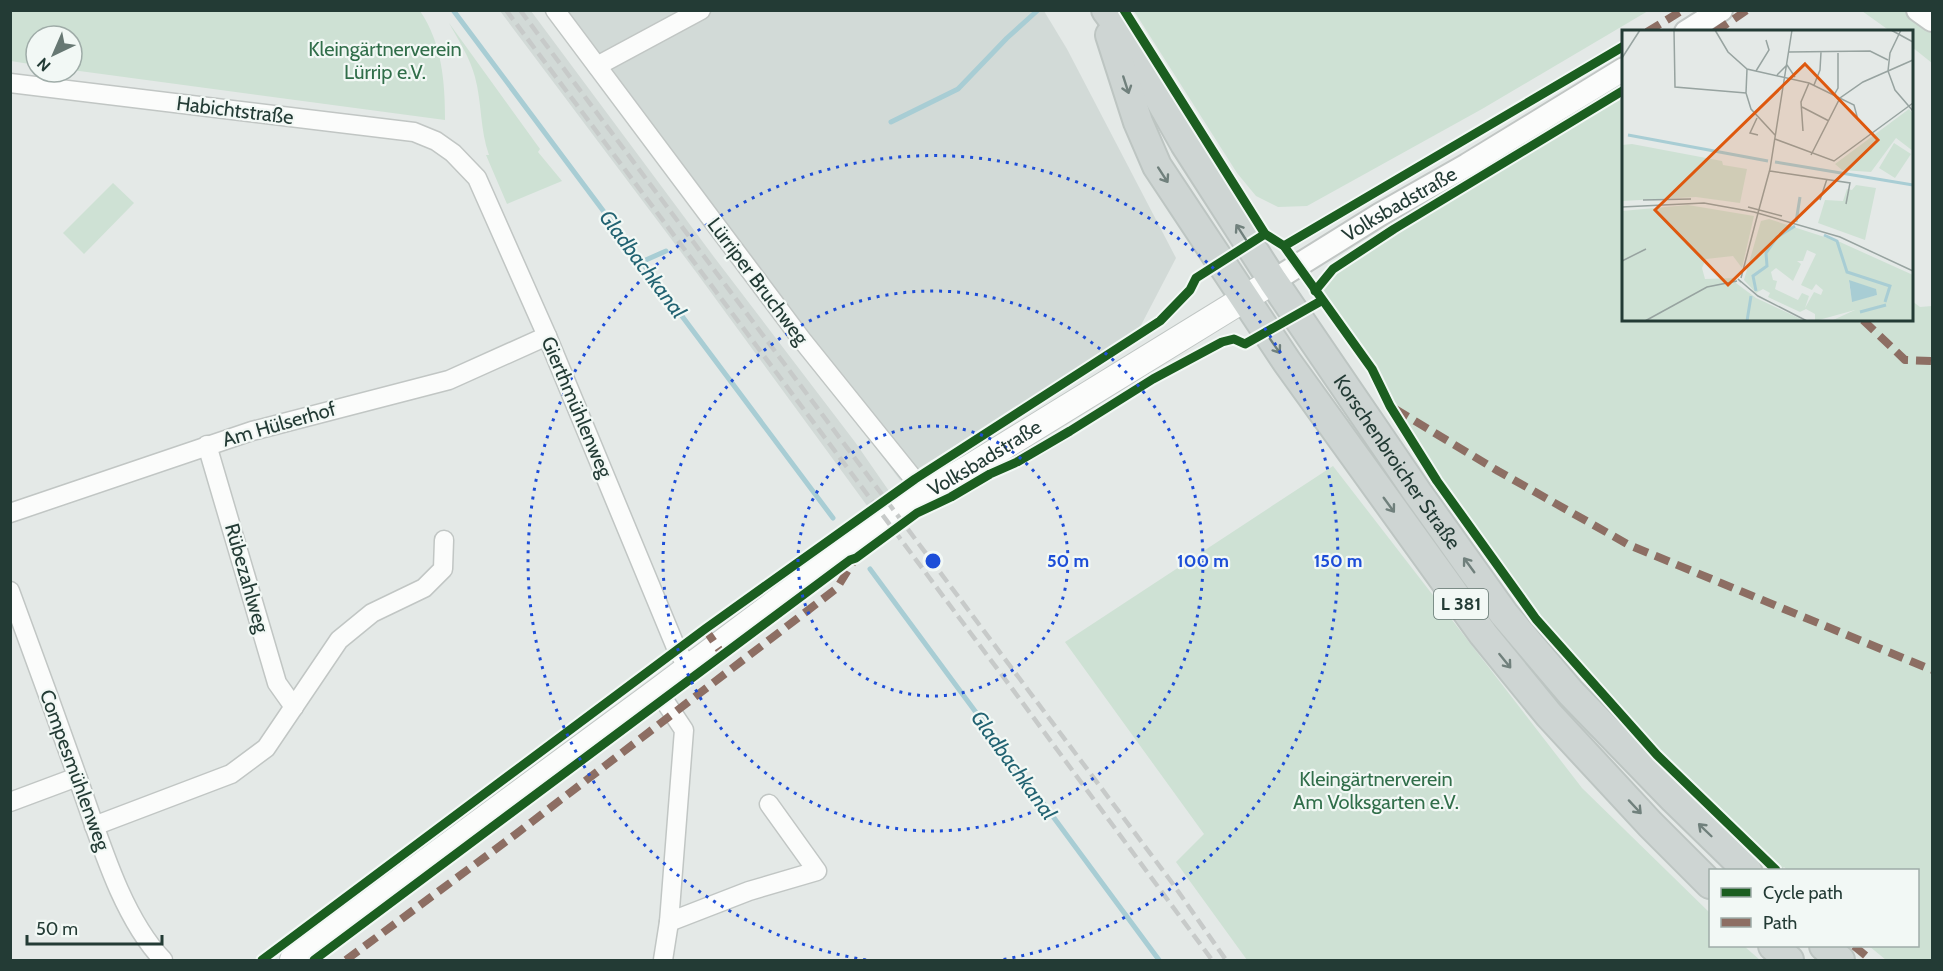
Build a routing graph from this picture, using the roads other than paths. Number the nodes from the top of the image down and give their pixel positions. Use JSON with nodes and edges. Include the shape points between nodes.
{"nodes":[{"id":1,"x":555,"y":10,"type":"edge"},
{"id":2,"x":701,"y":10,"type":"edge"},
{"id":3,"x":1099,"y":10,"type":"edge"},
{"id":4,"x":1106,"y":10,"type":"edge"},
{"id":5,"x":1721,"y":10,"type":"edge"},
{"id":6,"x":1918,"y":10,"type":"edge"},
{"id":7,"x":1932,"y":20,"type":"edge"},
{"id":8,"x":1689,"y":30,"type":"edge"},
{"id":9,"x":597,"y":66,"type":"junction"},
{"id":10,"x":1622,"y":70,"type":"edge"},
{"id":11,"x":10,"y":83,"type":"edge"},
{"id":12,"x":453,"y":153,"type":"joint"},
{"id":13,"x":1273,"y":281,"type":"junction"},
{"id":14,"x":1244,"y":297,"type":"junction"},
{"id":15,"x":547,"y":336,"type":"junction"},
{"id":16,"x":207,"y":445,"type":"junction"},
{"id":17,"x":925,"y":493,"type":"junction"},
{"id":18,"x":10,"y":513,"type":"edge"},
{"id":19,"x":444,"y":540,"type":"dead end"},
{"id":20,"x":10,"y":591,"type":"edge"},
{"id":21,"x":689,"y":668,"type":"junction"},
{"id":22,"x":658,"y":691,"type":"junction"},
{"id":23,"x":294,"y":707,"type":"junction"},
{"id":24,"x":77,"y":777,"type":"junction"},
{"id":25,"x":10,"y":802,"type":"edge"},
{"id":26,"x":769,"y":804,"type":"dead end"},
{"id":27,"x":94,"y":826,"type":"junction"},
{"id":28,"x":1746,"y":869,"type":"edge"},
{"id":29,"x":1709,"y":883,"type":"edge"},
{"id":30,"x":669,"y":922,"type":"junction"},
{"id":31,"x":1775,"y":947,"type":"edge"},
{"id":32,"x":1826,"y":947,"type":"edge"},
{"id":33,"x":148,"y":953,"type":"edge"},
{"id":34,"x":163,"y":960,"type":"edge"},
{"id":35,"x":293,"y":960,"type":"edge"},
{"id":36,"x":663,"y":960,"type":"edge"},
{"id":37,"x":1789,"y":960,"type":"edge"},
{"id":38,"x":1840,"y":960,"type":"edge"}],
"edges":[{"from":1,"to":9,"type":"street","name":"Lürriper Bruchweg"},
{"from":2,"to":9,"type":"street"},
{"from":3,"to":14,"type":"main road","name":"Korschenbroicher Straße","number":"L 381","one_way":true,"via":[[1157,166]]},
{"from":13,"to":4,"type":"main road","name":"Korschenbroicher Straße","number":"L 381","one_way":true,"via":[[1185,144]]},
{"from":5,"to":8,"type":"street"},
{"from":6,"to":7,"type":"street"},
{"from":9,"to":17,"type":"street","name":"Lürriper Bruchweg","via":[[802,340]]},
{"from":10,"to":13,"type":"street","name":"Volksbadstraße"},
{"from":11,"to":12,"type":"street","name":"Habichtstraße","via":[[414,132]]},
{"from":12,"to":15,"type":"street","name":"Gierthmühlenweg","via":[[477,178]]},
{"from":13,"to":14,"type":"main road","name":"Volksbadstraße"},
{"from":28,"to":13,"type":"main road","name":"Korschenbroicher Straße","number":"L 381","one_way":true,"via":[[1579,701],[1504,614]]},
{"from":14,"to":17,"type":"main road","name":"Volksbadstraße"},
{"from":14,"to":29,"type":"main road","name":"Korschenbroicher Straße","number":"L 381","one_way":true,"via":[[1265,332],[1483,634],[1549,715]]},
{"from":15,"to":16,"type":"street","name":"Am Hülserhof","via":[[449,380]]},
{"from":15,"to":21,"type":"street","name":"Gierthmühlenweg","via":[[677,650]]},
{"from":16,"to":18,"type":"street","name":"Am Hülserhof"},
{"from":16,"to":23,"type":"street","name":"Rübezahlweg","via":[[277,683]]},
{"from":17,"to":21,"type":"main road","name":"Volksbadstraße"},
{"from":19,"to":23,"type":"street","via":[[443,569],[424,588],[372,613],[339,640]]},
{"from":20,"to":24,"type":"street","name":"Compesmühlenweg"},
{"from":21,"to":22,"type":"main road","name":"Volksbadstraße"},
{"from":22,"to":30,"type":"street","via":[[684,730]]},
{"from":22,"to":35,"type":"main road","name":"Volksbadstraße"},
{"from":23,"to":27,"type":"street","via":[[266,748],[231,774]]},
{"from":24,"to":25,"type":"street"},
{"from":24,"to":27,"type":"street","name":"Compesmühlenweg"},
{"from":26,"to":30,"type":"street","via":[[817,871],[749,891]]},
{"from":27,"to":33,"type":"street","name":"Compesmühlenweg"},
{"from":30,"to":36,"type":"street"},
{"from":31,"to":37,"type":"main road"},
{"from":32,"to":38,"type":"main road"},
{"from":33,"to":34,"type":"street","name":"Compesmühlenweg"}]}
